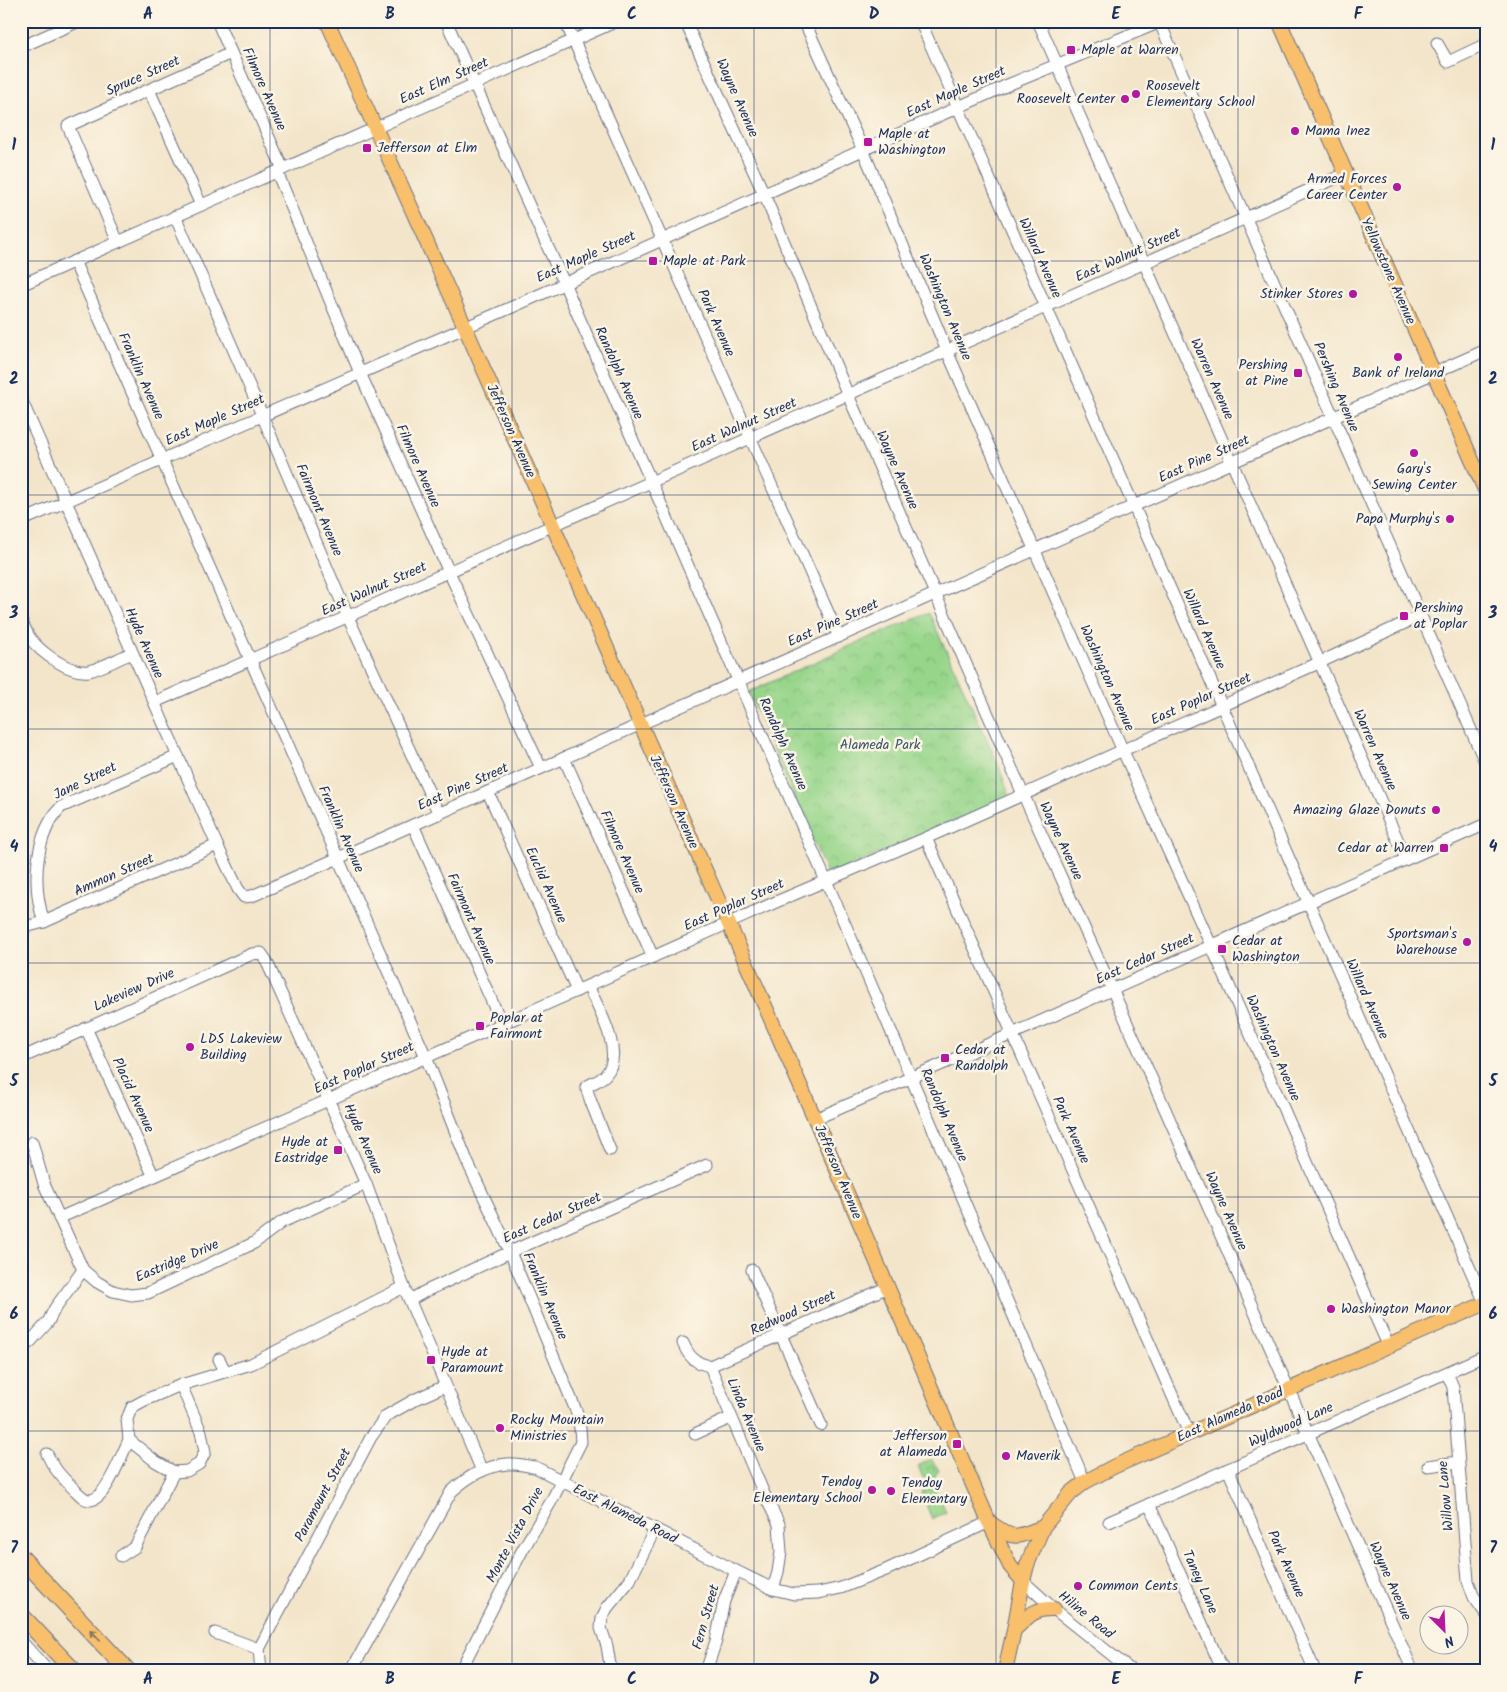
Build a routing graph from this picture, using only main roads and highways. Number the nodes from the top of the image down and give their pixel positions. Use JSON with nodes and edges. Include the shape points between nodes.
{"nodes":[{"id":1,"x":327,"y":21,"type":"edge"},
{"id":2,"x":1279,"y":21,"type":"edge"},
{"id":3,"x":1486,"y":492,"type":"edge"},
{"id":4,"x":1485,"y":1303,"type":"edge"},
{"id":5,"x":989,"y":1522,"type":"junction"},
{"id":6,"x":1043,"y":1527,"type":"junction"},
{"id":7,"x":21,"y":1557,"type":"edge"},
{"id":8,"x":1023,"y":1581,"type":"junction"},
{"id":9,"x":1054,"y":1609,"type":"road end"},
{"id":10,"x":21,"y":1615,"type":"edge"},
{"id":11,"x":1014,"y":1630,"type":"junction"},
{"id":12,"x":74,"y":1671,"type":"edge"},
{"id":13,"x":128,"y":1671,"type":"edge"},
{"id":14,"x":1005,"y":1671,"type":"edge"}],
"edges":[{"from":1,"to":5,"type":"main road","name":"Jefferson Avenue","via":[[815,1119]]},
{"from":2,"to":3,"type":"main road","name":"Yellowstone Avenue"},
{"from":4,"to":6,"type":"main road","name":"East Alameda Road","via":[[1113,1467],[1071,1493]]},
{"from":5,"to":6,"type":"main road","via":[[1009,1536]]},
{"from":5,"to":8,"type":"main road","name":"Jefferson Avenue","via":[[1010,1566]]},
{"from":6,"to":8,"type":"main road","name":"East Alameda Road"},
{"from":13,"to":7,"type":"highway","one_way":true},
{"from":8,"to":11,"type":"main road","name":"East Alameda Road"},
{"from":9,"to":11,"type":"main road","via":[[1035,1610]]},
{"from":10,"to":12,"type":"highway"},
{"from":11,"to":14,"type":"main road","name":"East Alameda Road"}]}
